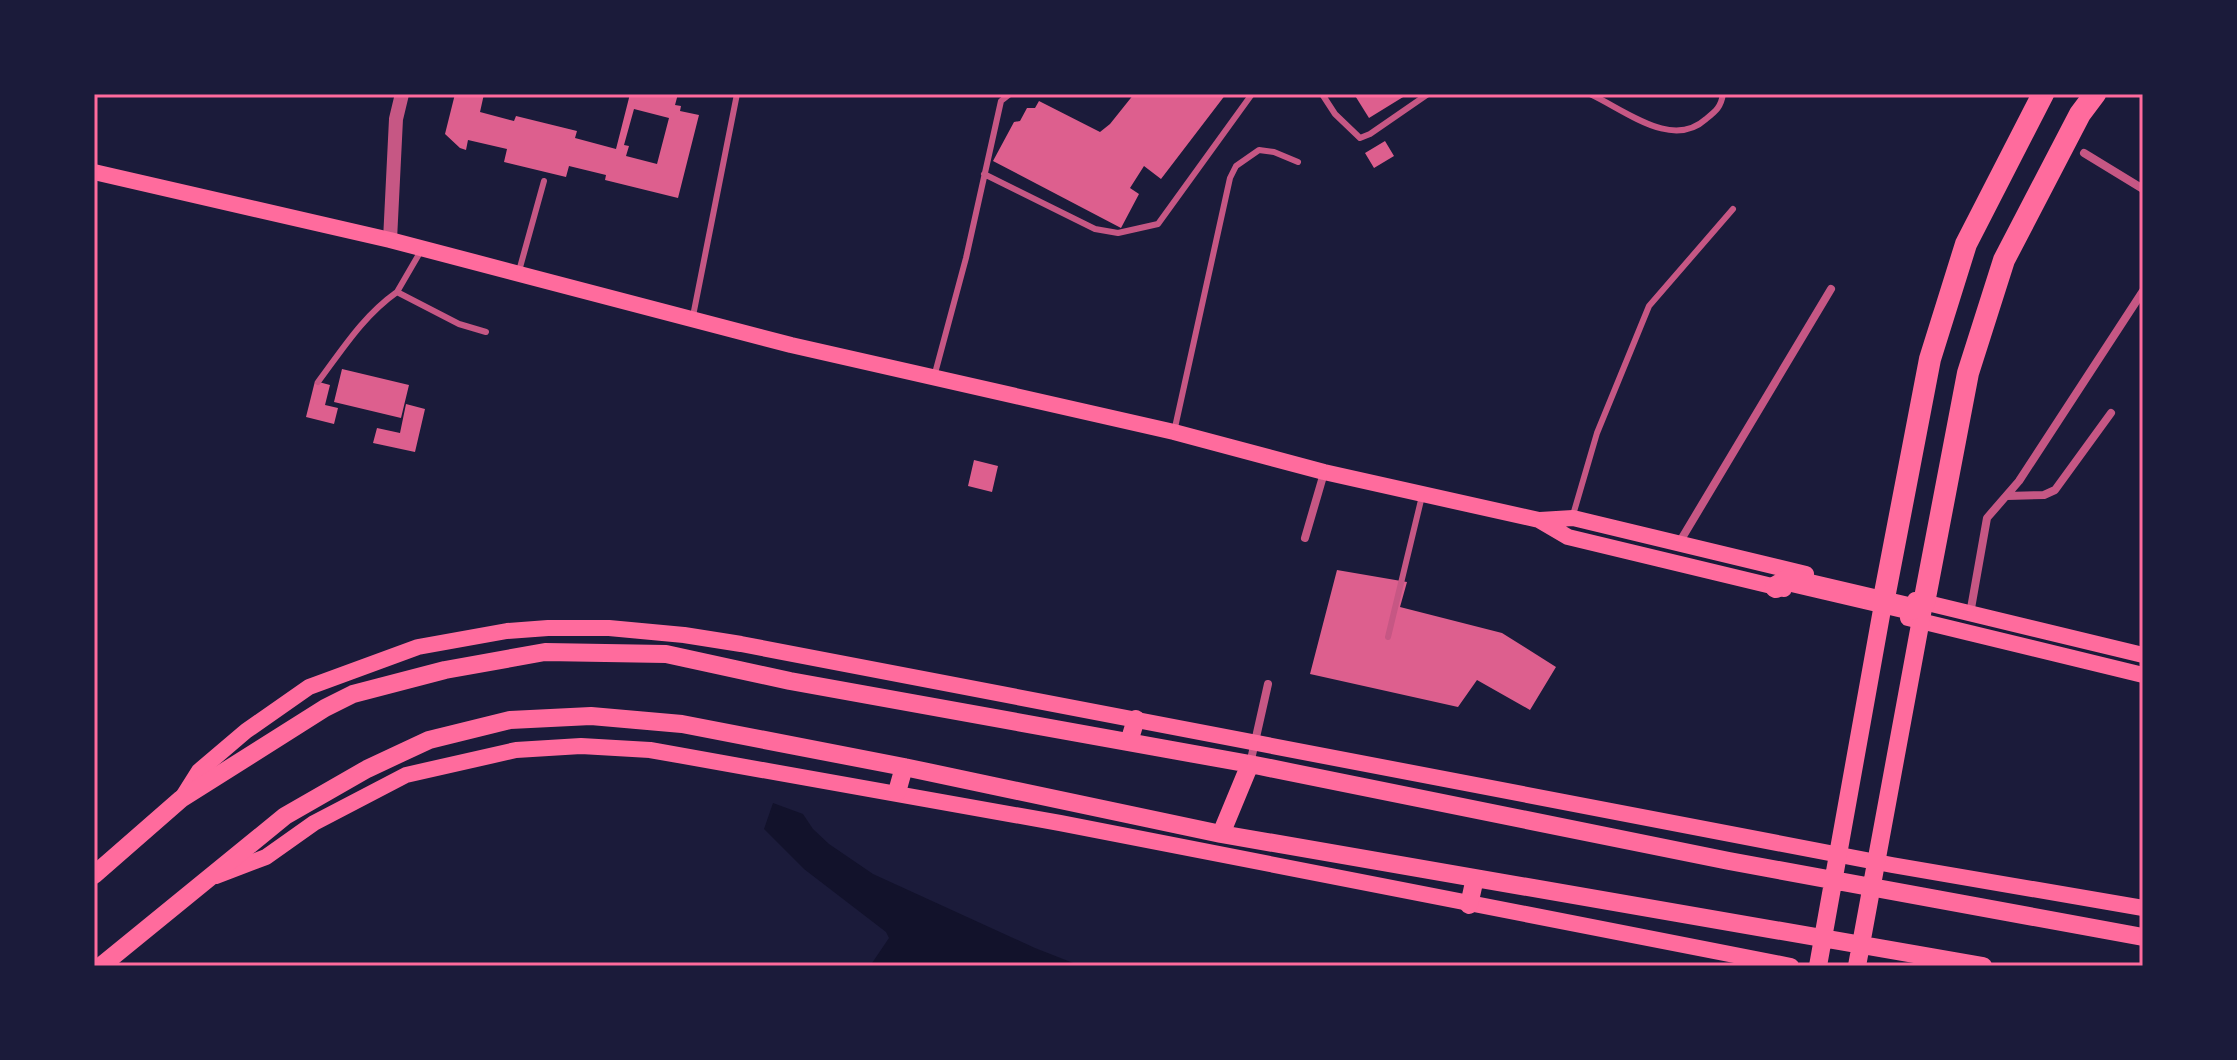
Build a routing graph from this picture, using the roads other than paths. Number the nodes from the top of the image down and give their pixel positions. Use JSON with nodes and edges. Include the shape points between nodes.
{"nodes":[{"id":1,"x":402,"y":94,"type":"edge"},
{"id":2,"x":737,"y":94,"type":"edge"},
{"id":3,"x":1010,"y":94,"type":"edge"},
{"id":4,"x":1252,"y":94,"type":"edge"},
{"id":5,"x":1322,"y":94,"type":"edge"},
{"id":6,"x":1428,"y":94,"type":"edge"},
{"id":7,"x":1590,"y":94,"type":"edge"},
{"id":8,"x":1723,"y":94,"type":"edge"},
{"id":9,"x":2043,"y":94,"type":"edge"},
{"id":10,"x":2095,"y":94,"type":"edge"},
{"id":11,"x":2084,"y":153,"type":"dead end"},
{"id":12,"x":1298,"y":162,"type":"dead end"},
{"id":13,"x":94,"y":172,"type":"edge"},
{"id":14,"x":984,"y":174,"type":"junction"},
{"id":15,"x":544,"y":181,"type":"dead end"},
{"id":16,"x":2143,"y":189,"type":"edge"},
{"id":17,"x":1733,"y":209,"type":"dead end"},
{"id":18,"x":390,"y":240,"type":"junction"},
{"id":19,"x":422,"y":249,"type":"junction"},
{"id":20,"x":518,"y":274,"type":"junction"},
{"id":21,"x":1831,"y":289,"type":"dead end"},
{"id":22,"x":2143,"y":291,"type":"edge"},
{"id":23,"x":397,"y":292,"type":"junction"},
{"id":24,"x":692,"y":319,"type":"junction"},
{"id":25,"x":486,"y":332,"type":"dead end"},
{"id":26,"x":934,"y":377,"type":"junction"},
{"id":27,"x":318,"y":382,"type":"dead end"},
{"id":28,"x":2111,"y":413,"type":"dead end"},
{"id":29,"x":1174,"y":432,"type":"junction"},
{"id":30,"x":1324,"y":472,"type":"junction"},
{"id":31,"x":1423,"y":493,"type":"junction"},
{"id":32,"x":2007,"y":496,"type":"junction"},
{"id":33,"x":1572,"y":518,"type":"junction"},
{"id":34,"x":1539,"y":520,"type":"junction"},
{"id":35,"x":1305,"y":538,"type":"dead end"},
{"id":36,"x":1678,"y":544,"type":"junction"},
{"id":37,"x":1776,"y":587,"type":"joint"},
{"id":38,"x":1884,"y":603,"type":"junction"},
{"id":39,"x":1923,"y":612,"type":"junction"},
{"id":40,"x":1970,"y":614,"type":"junction"},
{"id":41,"x":1388,"y":637,"type":"dead end"},
{"id":42,"x":2143,"y":655,"type":"edge"},
{"id":43,"x":2143,"y":675,"type":"edge"},
{"id":44,"x":1268,"y":684,"type":"dead end"},
{"id":45,"x":1136,"y":719,"type":"junction"},
{"id":46,"x":1129,"y":742,"type":"junction"},
{"id":47,"x":1255,"y":742,"type":"junction"},
{"id":48,"x":1250,"y":764,"type":"junction"},
{"id":49,"x":904,"y":767,"type":"junction"},
{"id":50,"x":897,"y":792,"type":"junction"},
{"id":51,"x":181,"y":799,"type":"junction"},
{"id":52,"x":1221,"y":834,"type":"junction"},
{"id":53,"x":1838,"y":854,"type":"junction"},
{"id":54,"x":1876,"y":861,"type":"junction"},
{"id":55,"x":94,"y":875,"type":"edge"},
{"id":56,"x":1475,"y":878,"type":"junction"},
{"id":57,"x":207,"y":880,"type":"junction"},
{"id":58,"x":1833,"y":880,"type":"junction"},
{"id":59,"x":1871,"y":887,"type":"junction"},
{"id":60,"x":1469,"y":905,"type":"junction"},
{"id":61,"x":2143,"y":908,"type":"edge"},
{"id":62,"x":2143,"y":937,"type":"edge"},
{"id":63,"x":1823,"y":938,"type":"junction"},
{"id":64,"x":1861,"y":945,"type":"junction"},
{"id":65,"x":1737,"y":962,"type":"edge"},
{"id":66,"x":101,"y":966,"type":"edge"},
{"id":67,"x":1791,"y":966,"type":"edge"},
{"id":68,"x":1818,"y":966,"type":"edge"},
{"id":69,"x":1857,"y":966,"type":"edge"},
{"id":70,"x":1983,"y":966,"type":"edge"}],
"edges":[{"from":1,"to":18,"type":"street"},
{"from":2,"to":24,"type":"lane"},
{"from":3,"to":14,"type":"lane","via":[[1001,101]]},
{"from":4,"to":14,"type":"lane","via":[[1158,224],[1118,233],[1095,229]]},
{"from":5,"to":6,"type":"lane","via":[[1360,138]]},
{"from":7,"to":8,"type":"lane","via":[[1664,131],[1694,129],[1721,106]]},
{"from":9,"to":38,"type":"highway","via":[[1966,244],[1930,359]]},
{"from":10,"to":39,"type":"highway","via":[[2004,260],[1968,373]]},
{"from":11,"to":16,"type":"street"},
{"from":12,"to":29,"type":"lane","via":[[1259,150],[1236,166],[1230,178]]},
{"from":13,"to":18,"type":"main road"},
{"from":14,"to":26,"type":"lane"},
{"from":15,"to":20,"type":"lane"},
{"from":17,"to":33,"type":"lane","via":[[1649,306],[1597,433]]},
{"from":18,"to":19,"type":"main road"},
{"from":19,"to":20,"type":"main road"},
{"from":19,"to":23,"type":"lane"},
{"from":20,"to":24,"type":"main road"},
{"from":21,"to":36,"type":"street"},
{"from":22,"to":32,"type":"street"},
{"from":23,"to":25,"type":"lane"},
{"from":23,"to":27,"type":"lane","via":[[364,321]]},
{"from":24,"to":26,"type":"main road"},
{"from":26,"to":29,"type":"main road"},
{"from":28,"to":32,"type":"street","via":[[2055,490]]},
{"from":29,"to":30,"type":"main road"},
{"from":30,"to":31,"type":"main road"},
{"from":30,"to":35,"type":"street"},
{"from":31,"to":34,"type":"main road"},
{"from":31,"to":41,"type":"lane"},
{"from":32,"to":40,"type":"street","via":[[1984,527]]},
{"from":33,"to":34,"type":"main road"},
{"from":33,"to":36,"type":"main road"},
{"from":34,"to":37,"type":"main road","via":[[1568,537]]},
{"from":36,"to":38,"type":"main road"},
{"from":37,"to":38,"type":"highway","via":[[1788,580]]},
{"from":38,"to":39,"type":"highway"},
{"from":38,"to":53,"type":"main road"},
{"from":39,"to":40,"type":"main road"},
{"from":39,"to":43,"type":"main road"},
{"from":39,"to":54,"type":"main road"},
{"from":40,"to":42,"type":"main road"},
{"from":44,"to":47,"type":"street"},
{"from":45,"to":46,"type":"main road"},
{"from":45,"to":47,"type":"main road"},
{"from":45,"to":51,"type":"main road","via":[[684,635],[609,628],[521,630],[418,647],[309,687],[199,771]]},
{"from":46,"to":48,"type":"main road"},
{"from":46,"to":51,"type":"main road","via":[[666,654],[545,652],[353,694]]},
{"from":47,"to":48,"type":"street"},
{"from":47,"to":53,"type":"main road"},
{"from":48,"to":52,"type":"main road"},
{"from":48,"to":58,"type":"main road"},
{"from":49,"to":50,"type":"main road"},
{"from":49,"to":52,"type":"main road"},
{"from":49,"to":57,"type":"main road","via":[[682,724],[591,716],[510,720],[429,740],[367,769],[285,816]]},
{"from":50,"to":57,"type":"main road","via":[[650,750],[516,750],[406,775],[314,823],[266,857]]},
{"from":50,"to":60,"type":"main road"},
{"from":51,"to":55,"type":"main road"},
{"from":52,"to":56,"type":"main road"},
{"from":53,"to":54,"type":"main road"},
{"from":53,"to":58,"type":"main road"},
{"from":54,"to":59,"type":"main road"},
{"from":54,"to":61,"type":"main road"},
{"from":56,"to":60,"type":"main road"},
{"from":56,"to":63,"type":"main road"},
{"from":57,"to":66,"type":"main road"},
{"from":58,"to":59,"type":"main road"},
{"from":58,"to":63,"type":"main road"},
{"from":59,"to":62,"type":"main road"},
{"from":59,"to":64,"type":"main road"},
{"from":60,"to":65,"type":"main road"},
{"from":63,"to":64,"type":"main road"},
{"from":63,"to":68,"type":"main road"},
{"from":64,"to":69,"type":"main road"},
{"from":64,"to":70,"type":"main road"},
{"from":65,"to":67,"type":"main road"}]}
